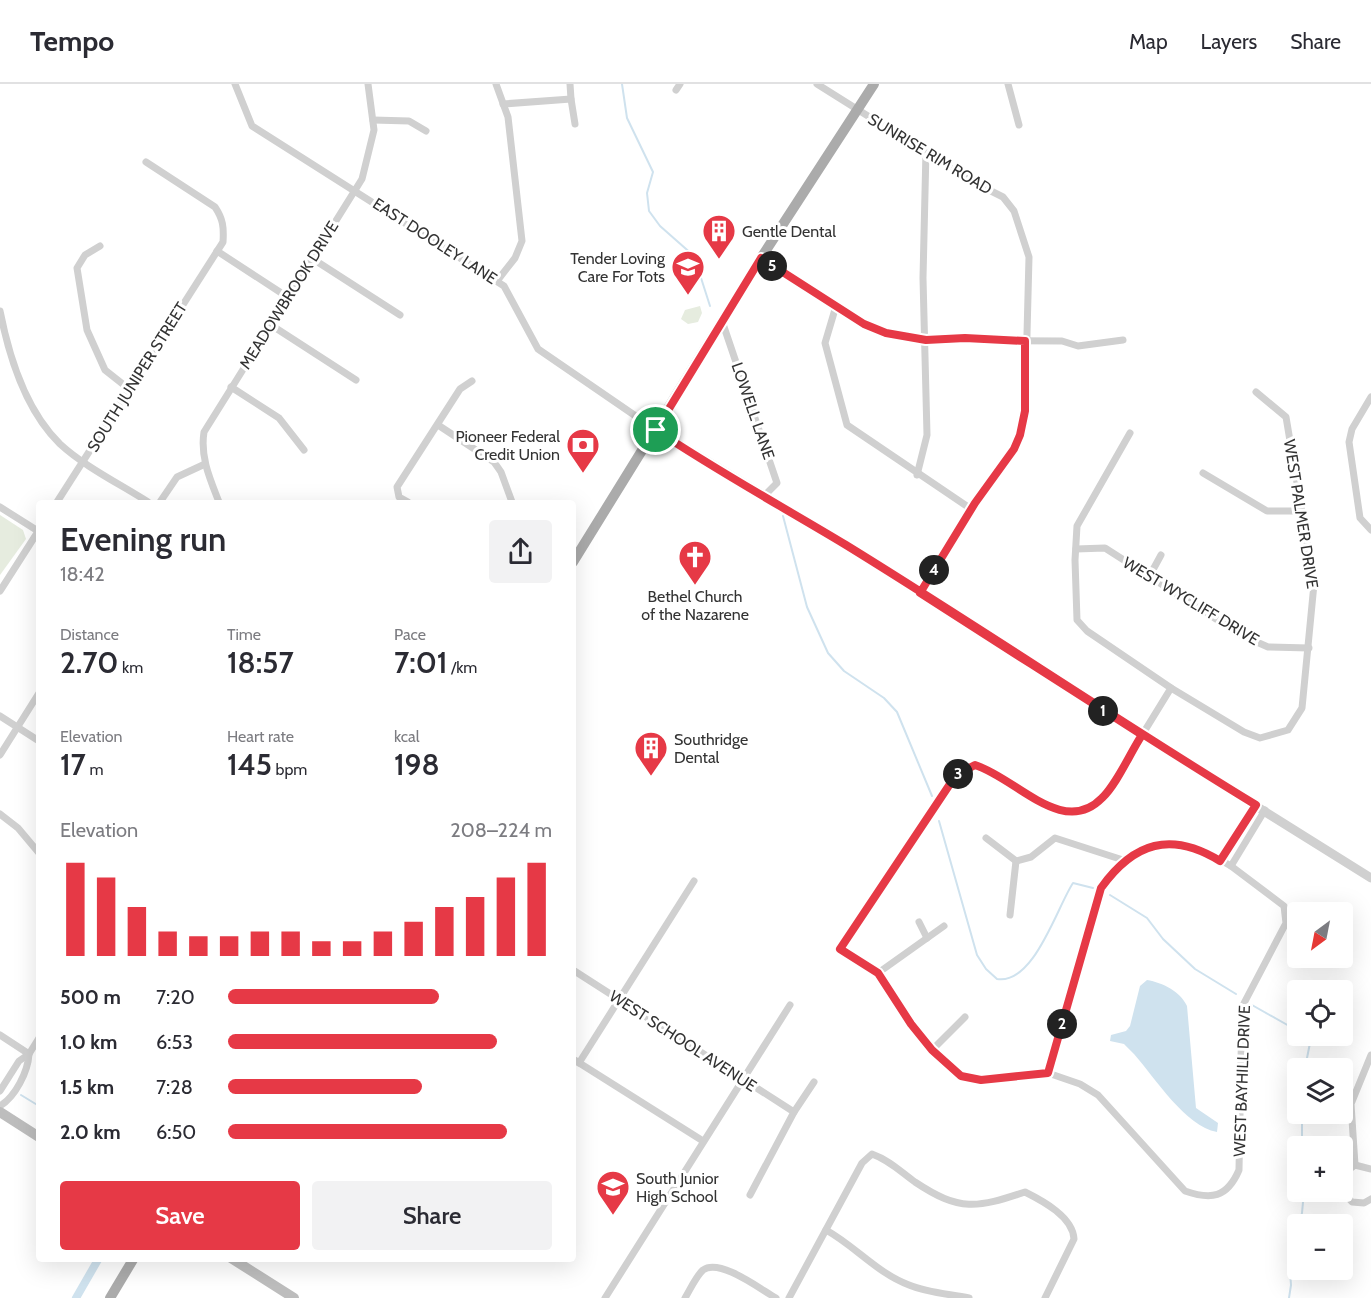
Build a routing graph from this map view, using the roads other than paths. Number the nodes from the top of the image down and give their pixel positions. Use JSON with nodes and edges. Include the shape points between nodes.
{"nodes":[{"id":1,"x":235,"y":84,"type":"edge"},
{"id":2,"x":368,"y":84,"type":"edge"},
{"id":3,"x":496,"y":84,"type":"edge"},
{"id":4,"x":570,"y":84,"type":"edge"},
{"id":5,"x":817,"y":84,"type":"edge"},
{"id":6,"x":874,"y":84,"type":"edge"},
{"id":7,"x":1008,"y":84,"type":"edge"},
{"id":8,"x":571,"y":99,"type":"junction"},
{"id":9,"x":503,"y":104,"type":"junction"},
{"id":10,"x":857,"y":110,"type":"junction"},
{"id":11,"x":373,"y":120,"type":"junction"},
{"id":12,"x":575,"y":124,"type":"dead end"},
{"id":13,"x":1019,"y":125,"type":"dead end"},
{"id":14,"x":426,"y":131,"type":"dead end"},
{"id":15,"x":927,"y":150,"type":"junction"},
{"id":16,"x":146,"y":162,"type":"dead end"},
{"id":17,"x":356,"y":191,"type":"junction"},
{"id":18,"x":100,"y":246,"type":"dead end"},
{"id":19,"x":217,"y":250,"type":"junction"},
{"id":20,"x":761,"y":258,"type":"junction"},
{"id":21,"x":313,"y":259,"type":"junction"},
{"id":22,"x":497,"y":281,"type":"junction"},
{"id":23,"x":289,"y":298,"type":"junction"},
{"id":24,"x":836,"y":306,"type":"junction"},
{"id":25,"x":0,"y":311,"type":"edge"},
{"id":26,"x":400,"y":315,"type":"dead end"},
{"id":27,"x":722,"y":321,"type":"junction"},
{"id":28,"x":271,"y":325,"type":"junction"},
{"id":29,"x":926,"y":340,"type":"junction"},
{"id":30,"x":1123,"y":340,"type":"dead end"},
{"id":31,"x":1025,"y":341,"type":"junction"},
{"id":32,"x":356,"y":380,"type":"dead end"},
{"id":33,"x":472,"y":381,"type":"dead end"},
{"id":34,"x":231,"y":387,"type":"junction"},
{"id":35,"x":129,"y":389,"type":"junction"},
{"id":36,"x":1256,"y":392,"type":"dead end"},
{"id":37,"x":1371,"y":397,"type":"edge"},
{"id":38,"x":438,"y":425,"type":"junction"},
{"id":39,"x":656,"y":430,"type":"junction"},
{"id":40,"x":1130,"y":433,"type":"dead end"},
{"id":41,"x":304,"y":450,"type":"dead end"},
{"id":42,"x":84,"y":461,"type":"junction"},
{"id":43,"x":205,"y":464,"type":"junction"},
{"id":44,"x":1203,"y":473,"type":"dead end"},
{"id":45,"x":917,"y":475,"type":"junction"},
{"id":46,"x":764,"y":496,"type":"junction"},
{"id":47,"x":58,"y":500,"type":"edge"},
{"id":48,"x":145,"y":500,"type":"edge"},
{"id":49,"x":161,"y":500,"type":"edge"},
{"id":50,"x":218,"y":500,"type":"edge"},
{"id":51,"x":404,"y":500,"type":"edge"},
{"id":52,"x":511,"y":500,"type":"edge"},
{"id":53,"x":0,"y":507,"type":"edge"},
{"id":54,"x":971,"y":509,"type":"junction"},
{"id":55,"x":1301,"y":510,"type":"junction"},
{"id":56,"x":36,"y":529,"type":"edge"},
{"id":57,"x":1371,"y":530,"type":"edge"},
{"id":58,"x":36,"y":536,"type":"edge"},
{"id":59,"x":1076,"y":549,"type":"junction"},
{"id":60,"x":1161,"y":555,"type":"dead end"},
{"id":61,"x":576,"y":557,"type":"edge"},
{"id":62,"x":1149,"y":577,"type":"junction"},
{"id":63,"x":0,"y":591,"type":"edge"},
{"id":64,"x":920,"y":593,"type":"junction"},
{"id":65,"x":1309,"y":648,"type":"junction"},
{"id":66,"x":1171,"y":687,"type":"junction"},
{"id":67,"x":36,"y":698,"type":"edge"},
{"id":68,"x":0,"y":716,"type":"edge"},
{"id":69,"x":17,"y":727,"type":"junction"},
{"id":70,"x":1142,"y":735,"type":"junction"},
{"id":71,"x":36,"y":739,"type":"edge"},
{"id":72,"x":0,"y":755,"type":"edge"},
{"id":73,"x":1261,"y":807,"type":"junction"},
{"id":74,"x":0,"y":814,"type":"edge"},
{"id":75,"x":986,"y":838,"type":"dead end"},
{"id":76,"x":36,"y":849,"type":"edge"},
{"id":77,"x":1123,"y":860,"type":"junction"},
{"id":78,"x":1016,"y":861,"type":"junction"},
{"id":79,"x":1220,"y":861,"type":"junction"},
{"id":80,"x":1231,"y":867,"type":"junction"},
{"id":81,"x":1370,"y":875,"type":"edge"},
{"id":82,"x":694,"y":881,"type":"dead end"},
{"id":83,"x":1010,"y":915,"type":"dead end"},
{"id":84,"x":919,"y":922,"type":"dead end"},
{"id":85,"x":944,"y":926,"type":"dead end"},
{"id":86,"x":927,"y":938,"type":"junction"},
{"id":87,"x":576,"y":972,"type":"edge"},
{"id":88,"x":878,"y":973,"type":"junction"},
{"id":89,"x":618,"y":1000,"type":"junction"},
{"id":90,"x":790,"y":1005,"type":"dead end"},
{"id":91,"x":965,"y":1017,"type":"dead end"},
{"id":92,"x":0,"y":1035,"type":"edge"},
{"id":93,"x":36,"y":1043,"type":"edge"},
{"id":94,"x":932,"y":1050,"type":"junction"},
{"id":95,"x":29,"y":1054,"type":"junction"},
{"id":96,"x":1371,"y":1055,"type":"edge"},
{"id":97,"x":576,"y":1061,"type":"edge"},
{"id":98,"x":1048,"y":1073,"type":"junction"},
{"id":99,"x":741,"y":1080,"type":"junction"},
{"id":100,"x":814,"y":1082,"type":"dead end"},
{"id":101,"x":0,"y":1091,"type":"edge"},
{"id":102,"x":0,"y":1106,"type":"edge"},
{"id":103,"x":0,"y":1112,"type":"edge"},
{"id":104,"x":794,"y":1112,"type":"junction"},
{"id":105,"x":36,"y":1135,"type":"edge"},
{"id":106,"x":703,"y":1141,"type":"junction"},
{"id":107,"x":1355,"y":1166,"type":"joint"},
{"id":108,"x":1371,"y":1169,"type":"edge"},
{"id":109,"x":750,"y":1195,"type":"dead end"},
{"id":110,"x":1371,"y":1199,"type":"edge"},
{"id":111,"x":1352,"y":1202,"type":"edge"},
{"id":112,"x":826,"y":1230,"type":"junction"},
{"id":113,"x":132,"y":1262,"type":"edge"},
{"id":114,"x":237,"y":1262,"type":"edge"},
{"id":115,"x":110,"y":1298,"type":"edge"},
{"id":116,"x":294,"y":1298,"type":"edge"},
{"id":117,"x":605,"y":1298,"type":"edge"},
{"id":118,"x":685,"y":1298,"type":"edge"},
{"id":119,"x":776,"y":1298,"type":"edge"},
{"id":120,"x":789,"y":1298,"type":"edge"},
{"id":121,"x":969,"y":1298,"type":"edge"},
{"id":122,"x":1045,"y":1298,"type":"edge"}],
"edges":[{"from":1,"to":17,"type":"street","name":"EAST DOOLEY LANE","via":[[252,126]]},
{"from":2,"to":11,"type":"street","name":"MEADOWBROOK DRIVE"},
{"from":3,"to":9,"type":"street"},
{"from":4,"to":8,"type":"street"},
{"from":5,"to":10,"type":"street","name":"SUNRISE RIM ROAD"},
{"from":6,"to":10,"type":"main road"},
{"from":7,"to":13,"type":"street"},
{"from":8,"to":9,"type":"street"},
{"from":8,"to":12,"type":"street"},
{"from":9,"to":22,"type":"street","via":[[522,241],[515,258]]},
{"from":10,"to":15,"type":"street","name":"SUNRISE RIM ROAD"},
{"from":10,"to":20,"type":"main road"},
{"from":11,"to":14,"type":"street","via":[[409,121]]},
{"from":11,"to":17,"type":"street","name":"MEADOWBROOK DRIVE","via":[[369,153]]},
{"from":15,"to":29,"type":"street","via":[[923,278]]},
{"from":15,"to":31,"type":"street","name":"SUNRISE RIM ROAD","via":[[1003,197],[1014,212],[1029,257]]},
{"from":16,"to":19,"type":"street","via":[[214,207],[224,228]]},
{"from":17,"to":21,"type":"street","name":"MEADOWBROOK DRIVE"},
{"from":17,"to":22,"type":"street","name":"EAST DOOLEY LANE"},
{"from":18,"to":35,"type":"street","via":[[85,255],[77,268],[87,330],[105,370]]},
{"from":19,"to":23,"type":"street"},
{"from":19,"to":35,"type":"street","name":"SOUTH JUNIPER STREET"},
{"from":20,"to":24,"type":"street"},
{"from":20,"to":27,"type":"main road"},
{"from":21,"to":23,"type":"street","name":"MEADOWBROOK DRIVE"},
{"from":21,"to":26,"type":"street"},
{"from":22,"to":39,"type":"street","name":"EAST DOOLEY LANE","via":[[504,286],[538,349]]},
{"from":23,"to":28,"type":"street","name":"MEADOWBROOK DRIVE"},
{"from":24,"to":29,"type":"street","via":[[886,333]]},
{"from":24,"to":45,"type":"street","via":[[825,343],[847,425]]},
{"from":25,"to":42,"type":"street","via":[[13,365],[39,417],[62,446]]},
{"from":27,"to":39,"type":"main road"},
{"from":27,"to":46,"type":"street","name":"LOWELL LANE","via":[[777,483]]},
{"from":28,"to":32,"type":"street"},
{"from":28,"to":34,"type":"street","name":"MEADOWBROOK DRIVE"},
{"from":29,"to":31,"type":"street"},
{"from":29,"to":45,"type":"street","via":[[927,435]]},
{"from":30,"to":31,"type":"street","via":[[1078,346],[1062,340]]},
{"from":31,"to":54,"type":"street","name":"SUNRISE RIM ROAD","via":[[1025,411],[1020,435]]},
{"from":33,"to":38,"type":"street","via":[[460,389]]},
{"from":34,"to":41,"type":"street","via":[[279,418]]},
{"from":34,"to":43,"type":"street","name":"MEADOWBROOK DRIVE","via":[[204,432]]},
{"from":35,"to":42,"type":"street","name":"SOUTH JUNIPER STREET"},
{"from":36,"to":55,"type":"street","name":"WEST PALMER DRIVE","via":[[1286,417]]},
{"from":37,"to":57,"type":"street","via":[[1349,442],[1360,518]]},
{"from":38,"to":51,"type":"street","via":[[397,487],[399,497]]},
{"from":38,"to":52,"type":"street","via":[[494,462]]},
{"from":39,"to":46,"type":"street"},
{"from":39,"to":61,"type":"main road"},
{"from":40,"to":59,"type":"street","via":[[1077,526]]},
{"from":42,"to":47,"type":"street","name":"SOUTH JUNIPER STREET"},
{"from":42,"to":48,"type":"street"},
{"from":43,"to":49,"type":"street","via":[[177,477]]},
{"from":43,"to":50,"type":"street","name":"MEADOWBROOK DRIVE"},
{"from":44,"to":55,"type":"street","via":[[1267,511]]},
{"from":45,"to":54,"type":"street"},
{"from":46,"to":64,"type":"street"},
{"from":53,"to":56,"type":"street"},
{"from":54,"to":64,"type":"street","name":"SUNRISE RIM ROAD"},
{"from":55,"to":65,"type":"street","name":"WEST PALMER DRIVE","via":[[1314,585]]},
{"from":58,"to":63,"type":"street"},
{"from":59,"to":62,"type":"street","name":"WEST WYCLIFF DRIVE","via":[[1105,548]]},
{"from":59,"to":66,"type":"street","via":[[1077,620],[1087,631]]},
{"from":60,"to":62,"type":"street"},
{"from":62,"to":65,"type":"street","name":"WEST WYCLIFF DRIVE","via":[[1241,635],[1268,647]]},
{"from":64,"to":70,"type":"street"},
{"from":65,"to":66,"type":"street","name":"WEST PALMER DRIVE","via":[[1302,708],[1288,729],[1276,735],[1260,738],[1244,732]]},
{"from":66,"to":70,"type":"street"},
{"from":67,"to":69,"type":"street"},
{"from":68,"to":69,"type":"street"},
{"from":69,"to":71,"type":"street"},
{"from":69,"to":72,"type":"street"},
{"from":70,"to":73,"type":"street"},
{"from":70,"to":88,"type":"street","name":"WEST BAYHILL DRIVE","via":[[1104,797],[1087,810],[1067,814],[993,770],[975,765],[956,775],[840,949]]},
{"from":73,"to":79,"type":"street"},
{"from":73,"to":80,"type":"street"},
{"from":73,"to":81,"type":"street"},
{"from":74,"to":76,"type":"street"},
{"from":75,"to":78,"type":"street"},
{"from":77,"to":78,"type":"street","via":[[1055,838],[1031,857]]},
{"from":77,"to":79,"type":"street","via":[[1147,847],[1170,843],[1203,850]]},
{"from":77,"to":98,"type":"street","via":[[1101,888]]},
{"from":78,"to":83,"type":"street"},
{"from":79,"to":80,"type":"street"},
{"from":80,"to":98,"type":"street","name":"WEST BAYHILL DRIVE","via":[[1267,891],[1287,914],[1286,923],[1242,1007],[1239,1170],[1229,1187],[1214,1196],[1185,1191],[1098,1095]]},
{"from":82,"to":89,"type":"street"},
{"from":84,"to":86,"type":"street"},
{"from":85,"to":86,"type":"street"},
{"from":86,"to":88,"type":"street"},
{"from":87,"to":89,"type":"street","name":"WEST SCHOOL AVENUE"},
{"from":88,"to":94,"type":"street","name":"WEST BAYHILL DRIVE"},
{"from":89,"to":97,"type":"street"},
{"from":89,"to":99,"type":"street","name":"WEST SCHOOL AVENUE"},
{"from":90,"to":99,"type":"street"},
{"from":91,"to":94,"type":"street"},
{"from":92,"to":95,"type":"street"},
{"from":93,"to":95,"type":"street"},
{"from":94,"to":98,"type":"street","name":"WEST BAYHILL DRIVE","via":[[961,1076],[971,1078],[990,1080]]},
{"from":95,"to":101,"type":"street"},
{"from":95,"to":102,"type":"street","via":[[28,1067],[7,1102]]},
{"from":96,"to":107,"type":"street","via":[[1351,1104]]},
{"from":97,"to":106,"type":"street"},
{"from":99,"to":104,"type":"street","name":"WEST SCHOOL AVENUE"},
{"from":99,"to":106,"type":"street"},
{"from":100,"to":104,"type":"street"},
{"from":103,"to":105,"type":"main road"},
{"from":104,"to":109,"type":"street"},
{"from":106,"to":117,"type":"street"},
{"from":107,"to":108,"type":"street"},
{"from":110,"to":111,"type":"street"},
{"from":112,"to":120,"type":"street"},
{"from":112,"to":121,"type":"street","via":[[908,1285]]},
{"from":112,"to":122,"type":"street","via":[[862,1163],[872,1154],[956,1204],[990,1204],[1025,1192],[1041,1200],[1073,1229],[1074,1239]]},
{"from":113,"to":115,"type":"main road"},
{"from":114,"to":116,"type":"main road"},
{"from":118,"to":119,"type":"street","via":[[702,1271],[711,1266],[726,1269]]}]}
